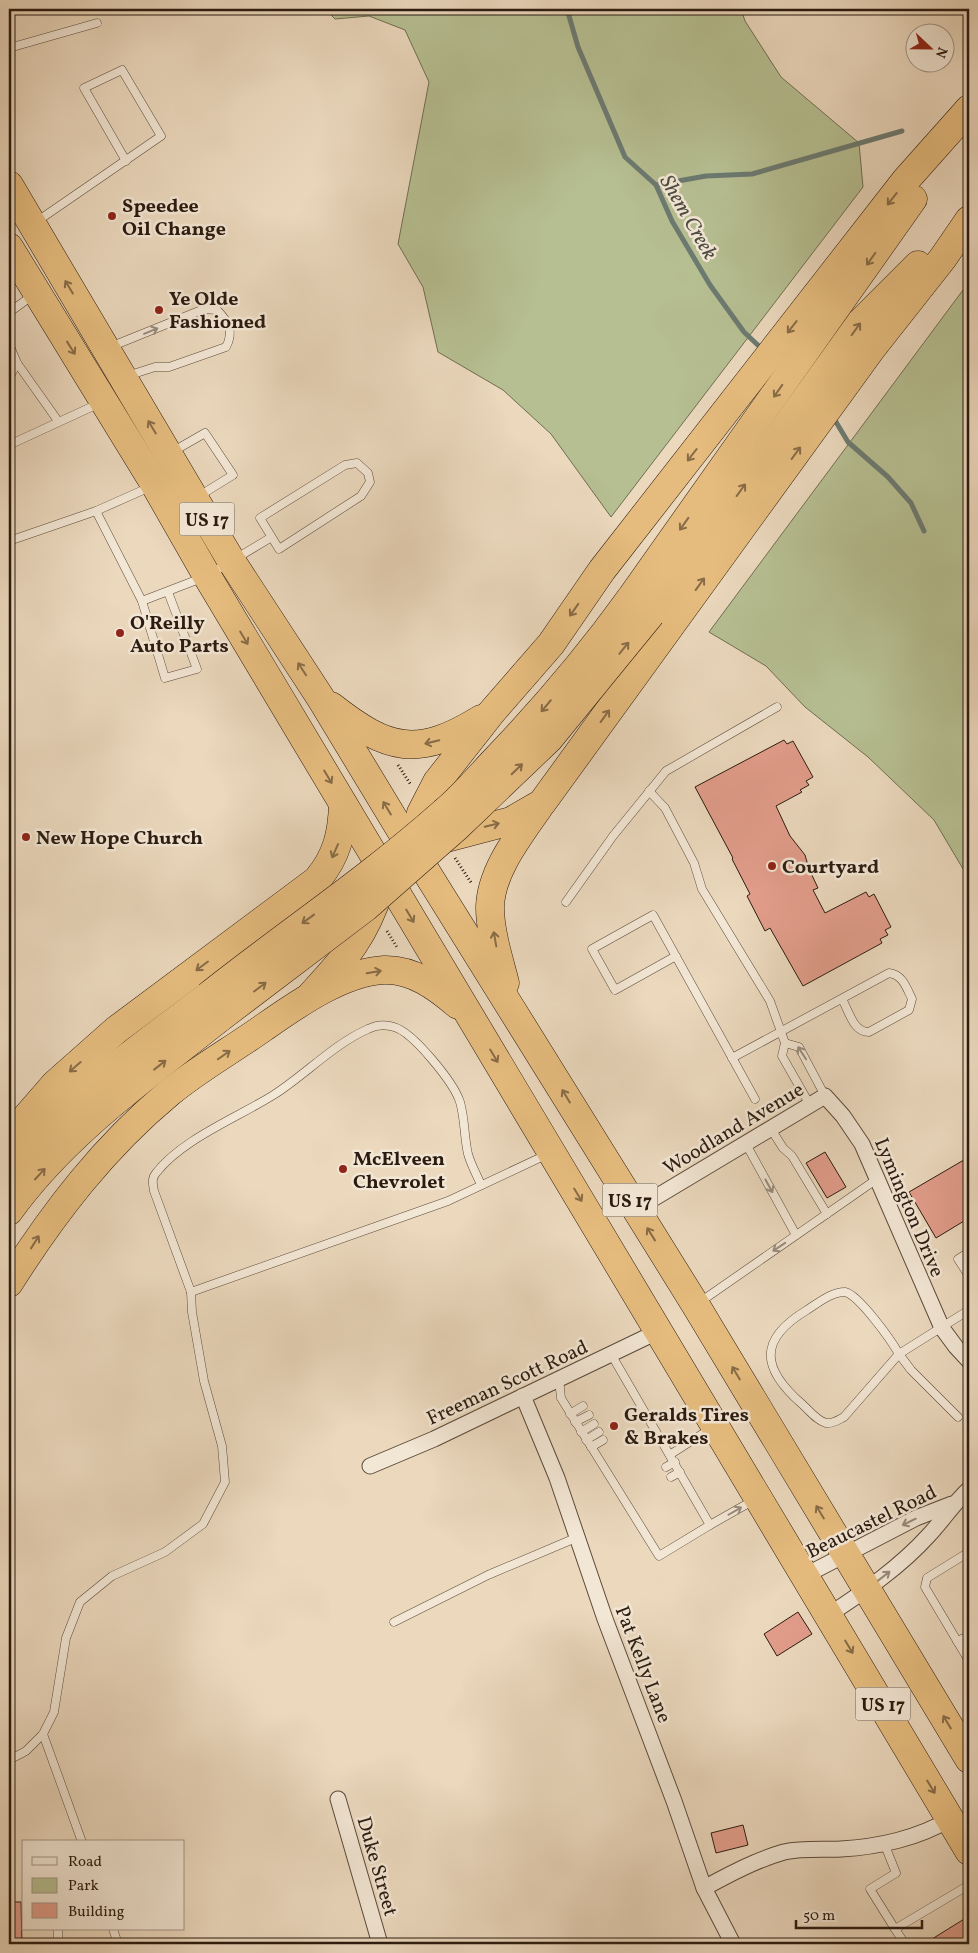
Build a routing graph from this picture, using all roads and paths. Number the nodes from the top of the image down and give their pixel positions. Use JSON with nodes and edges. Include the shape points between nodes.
{"nodes":[{"id":1,"x":97,"y":23,"type":"dead end"},
{"id":2,"x":9,"y":48,"type":"edge"},
{"id":3,"x":969,"y":109,"type":"edge"},
{"id":4,"x":969,"y":118,"type":"edge"},
{"id":5,"x":126,"y":161,"type":"junction"},
{"id":6,"x":9,"y":185,"type":"edge"},
{"id":7,"x":969,"y":215,"type":"edge"},
{"id":8,"x":969,"y":220,"type":"edge"},
{"id":9,"x":32,"y":225,"type":"junction"},
{"id":10,"x":9,"y":247,"type":"edge"},
{"id":11,"x":37,"y":293,"type":"junction"},
{"id":12,"x":9,"y":318,"type":"edge"},
{"id":13,"x":9,"y":344,"type":"edge"},
{"id":14,"x":105,"y":349,"type":"junction"},
{"id":15,"x":17,"y":363,"type":"junction"},
{"id":16,"x":9,"y":378,"type":"edge"},
{"id":17,"x":122,"y":378,"type":"junction"},
{"id":18,"x":103,"y":401,"type":"junction"},
{"id":19,"x":58,"y":421,"type":"junction"},
{"id":20,"x":9,"y":445,"type":"edge"},
{"id":21,"x":166,"y":473,"type":"junction"},
{"id":22,"x":194,"y":498,"type":"junction"},
{"id":23,"x":96,"y":511,"type":"junction"},
{"id":24,"x":270,"y":538,"type":"junction"},
{"id":25,"x":9,"y":542,"type":"edge"},
{"id":26,"x":232,"y":562,"type":"junction"},
{"id":27,"x":207,"y":576,"type":"junction"},
{"id":28,"x":168,"y":592,"type":"junction"},
{"id":29,"x":142,"y":601,"type":"junction"},
{"id":30,"x":641,"y":607,"type":"junction"},
{"id":31,"x":320,"y":697,"type":"junction"},
{"id":32,"x":777,"y":707,"type":"dead end"},
{"id":33,"x":491,"y":713,"type":"junction"},
{"id":34,"x":393,"y":757,"type":"dead end"},
{"id":35,"x":414,"y":789,"type":"dead end"},
{"id":36,"x":649,"y":791,"type":"junction"},
{"id":37,"x":542,"y":803,"type":"junction"},
{"id":38,"x":343,"y":804,"type":"junction"},
{"id":39,"x":412,"y":849,"type":"junction"},
{"id":40,"x":452,"y":853,"type":"dead end"},
{"id":41,"x":385,"y":874,"type":"junction"},
{"id":42,"x":472,"y":885,"type":"dead end"},
{"id":43,"x":298,"y":896,"type":"junction"},
{"id":44,"x":566,"y":902,"type":"dead end"},
{"id":45,"x":386,"y":929,"type":"dead end"},
{"id":46,"x":399,"y":950,"type":"dead end"},
{"id":47,"x":676,"y":956,"type":"junction"},
{"id":48,"x":312,"y":994,"type":"junction"},
{"id":49,"x":842,"y":999,"type":"junction"},
{"id":50,"x":510,"y":1004,"type":"junction"},
{"id":51,"x":215,"y":1006,"type":"junction"},
{"id":52,"x":469,"y":1014,"type":"junction"},
{"id":53,"x":781,"y":1032,"type":"junction"},
{"id":54,"x":786,"y":1043,"type":"junction"},
{"id":55,"x":732,"y":1058,"type":"junction"},
{"id":56,"x":826,"y":1096,"type":"junction"},
{"id":57,"x":755,"y":1099,"type":"dead end"},
{"id":58,"x":810,"y":1105,"type":"junction"},
{"id":59,"x":771,"y":1128,"type":"junction"},
{"id":60,"x":9,"y":1137,"type":"edge"},
{"id":61,"x":746,"y":1144,"type":"junction"},
{"id":62,"x":552,"y":1152,"type":"junction"},
{"id":63,"x":9,"y":1173,"type":"edge"},
{"id":64,"x":877,"y":1180,"type":"junction"},
{"id":65,"x":481,"y":1185,"type":"junction"},
{"id":66,"x":636,"y":1209,"type":"junction"},
{"id":67,"x":9,"y":1211,"type":"edge"},
{"id":68,"x":827,"y":1214,"type":"junction"},
{"id":69,"x":796,"y":1235,"type":"junction"},
{"id":70,"x":969,"y":1252,"type":"edge"},
{"id":71,"x":969,"y":1276,"type":"edge"},
{"id":72,"x":9,"y":1283,"type":"edge"},
{"id":73,"x":191,"y":1292,"type":"junction"},
{"id":74,"x":695,"y":1304,"type":"junction"},
{"id":75,"x":969,"y":1310,"type":"edge"},
{"id":76,"x":942,"y":1328,"type":"junction"},
{"id":77,"x":660,"y":1330,"type":"junction"},
{"id":78,"x":611,"y":1354,"type":"junction"},
{"id":79,"x":899,"y":1354,"type":"junction"},
{"id":80,"x":969,"y":1361,"type":"edge"},
{"id":81,"x":559,"y":1379,"type":"junction"},
{"id":82,"x":626,"y":1380,"type":"junction"},
{"id":83,"x":618,"y":1384,"type":"dead end"},
{"id":84,"x":632,"y":1390,"type":"junction"},
{"id":85,"x":624,"y":1395,"type":"dead end"},
{"id":86,"x":523,"y":1396,"type":"junction"},
{"id":87,"x":637,"y":1398,"type":"junction"},
{"id":88,"x":628,"y":1403,"type":"dead end"},
{"id":89,"x":583,"y":1406,"type":"dead end"},
{"id":90,"x":642,"y":1406,"type":"junction"},
{"id":91,"x":634,"y":1411,"type":"dead end"},
{"id":92,"x":570,"y":1414,"type":"junction"},
{"id":93,"x":646,"y":1414,"type":"junction"},
{"id":94,"x":589,"y":1415,"type":"dead end"},
{"id":95,"x":958,"y":1417,"type":"dead end"},
{"id":96,"x":638,"y":1419,"type":"dead end"},
{"id":97,"x":575,"y":1422,"type":"junction"},
{"id":98,"x":594,"y":1424,"type":"dead end"},
{"id":99,"x":716,"y":1426,"type":"junction"},
{"id":100,"x":581,"y":1432,"type":"junction"},
{"id":101,"x":599,"y":1432,"type":"dead end"},
{"id":102,"x":586,"y":1440,"type":"junction"},
{"id":103,"x":603,"y":1440,"type":"dead end"},
{"id":104,"x":591,"y":1447,"type":"junction"},
{"id":105,"x":671,"y":1454,"type":"junction"},
{"id":106,"x":675,"y":1462,"type":"junction"},
{"id":107,"x":370,"y":1466,"type":"dead end"},
{"id":108,"x":666,"y":1468,"type":"dead end"},
{"id":109,"x":680,"y":1472,"type":"junction"},
{"id":110,"x":671,"y":1477,"type":"dead end"},
{"id":111,"x":969,"y":1489,"type":"edge"},
{"id":112,"x":629,"y":1491,"type":"dead end"},
{"id":113,"x":622,"y":1497,"type":"junction"},
{"id":114,"x":759,"y":1497,"type":"junction"},
{"id":115,"x":635,"y":1501,"type":"dead end"},
{"id":116,"x":954,"y":1503,"type":"junction"},
{"id":117,"x":627,"y":1506,"type":"junction"},
{"id":118,"x":710,"y":1525,"type":"junction"},
{"id":119,"x":578,"y":1538,"type":"junction"},
{"id":120,"x":969,"y":1552,"type":"edge"},
{"id":121,"x":845,"y":1554,"type":"junction"},
{"id":122,"x":806,"y":1574,"type":"junction"},
{"id":123,"x":868,"y":1589,"type":"junction"},
{"id":124,"x":830,"y":1614,"type":"junction"},
{"id":125,"x":394,"y":1622,"type":"dead end"},
{"id":126,"x":969,"y":1636,"type":"edge"},
{"id":127,"x":957,"y":1641,"type":"junction"},
{"id":128,"x":969,"y":1661,"type":"edge"},
{"id":129,"x":44,"y":1734,"type":"junction"},
{"id":130,"x":969,"y":1759,"type":"edge"},
{"id":131,"x":9,"y":1760,"type":"edge"},
{"id":132,"x":338,"y":1800,"type":"dead end"},
{"id":133,"x":950,"y":1818,"type":"junction"},
{"id":134,"x":81,"y":1840,"type":"edge"},
{"id":135,"x":884,"y":1843,"type":"junction"},
{"id":136,"x":969,"y":1851,"type":"edge"},
{"id":137,"x":969,"y":1885,"type":"edge"},
{"id":138,"x":704,"y":1888,"type":"junction"},
{"id":139,"x":895,"y":1929,"type":"junction"},
{"id":140,"x":58,"y":1930,"type":"edge"},
{"id":141,"x":113,"y":1930,"type":"edge"},
{"id":142,"x":58,"y":1944,"type":"edge"},
{"id":143,"x":118,"y":1944,"type":"edge"},
{"id":144,"x":380,"y":1944,"type":"edge"},
{"id":145,"x":733,"y":1944,"type":"edge"},
{"id":146,"x":905,"y":1944,"type":"edge"}],
"edges":[{"from":1,"to":2,"type":"lane"},
{"from":3,"to":33,"type":"highway","one_way":true,"via":[[905,181],[602,570],[551,644]]},
{"from":4,"to":30,"type":"highway","one_way":true},
{"from":5,"to":5,"type":"lane","via":[[161,136],[122,70],[84,88]]},
{"from":5,"to":9,"type":"lane"},
{"from":6,"to":9,"type":"highway","number":"US 17"},
{"from":30,"to":7,"type":"highway","one_way":true,"via":[[861,322]]},
{"from":37,"to":8,"type":"highway","one_way":true,"via":[[872,348]]},
{"from":14,"to":9,"type":"highway","number":"US 17","one_way":true},
{"from":10,"to":11,"type":"highway","number":"US 17"},
{"from":11,"to":12,"type":"lane","via":[[11,312]]},
{"from":11,"to":18,"type":"highway","number":"US 17","one_way":true},
{"from":13,"to":15,"type":"lane"},
{"from":14,"to":17,"type":"highway","number":"US 17"},
{"from":14,"to":17,"type":"lane","one_way":true,"via":[[204,310],[217,310],[228,322],[231,338],[226,347],[169,367],[155,367]]},
{"from":15,"to":16,"type":"lane"},
{"from":15,"to":19,"type":"lane"},
{"from":21,"to":17,"type":"highway","number":"US 17","one_way":true},
{"from":18,"to":19,"type":"lane"},
{"from":18,"to":21,"type":"highway","number":"US 17"},
{"from":19,"to":20,"type":"lane"},
{"from":21,"to":22,"type":"highway","number":"US 17"},
{"from":21,"to":22,"type":"lane","via":[[205,432],[233,475]]},
{"from":21,"to":23,"type":"lane"},
{"from":21,"to":27,"type":"highway","number":"US 17"},
{"from":22,"to":26,"type":"highway","number":"US 17"},
{"from":23,"to":25,"type":"lane"},
{"from":23,"to":29,"type":"lane"},
{"from":24,"to":24,"type":"lane","via":[[279,549],[361,496],[370,482],[364,468],[357,462],[344,465],[260,518]]},
{"from":24,"to":26,"type":"lane"},
{"from":26,"to":27,"type":"lane"},
{"from":31,"to":26,"type":"highway","number":"US 17","one_way":true},
{"from":27,"to":28,"type":"lane"},
{"from":27,"to":38,"type":"highway","number":"US 17","one_way":true},
{"from":28,"to":29,"type":"lane"},
{"from":28,"to":29,"type":"lane","via":[[198,669],[166,678]]},
{"from":30,"to":51,"type":"highway","bridge":true,"via":[[594,649],[529,725],[444,812],[351,887],[270,946]]},
{"from":33,"to":31,"type":"highway","one_way":true,"via":[[459,733],[412,746],[395,744],[374,735]]},
{"from":39,"to":31,"type":"highway","number":"US 17","one_way":true},
{"from":32,"to":36,"type":"lane","via":[[666,771]]},
{"from":33,"to":39,"type":"highway","via":[[428,796]]},
{"from":34,"to":35,"type":"path"},
{"from":36,"to":44,"type":"lane"},
{"from":36,"to":53,"type":"lane","via":[[665,808],[694,863],[702,889],[770,1001]]},
{"from":39,"to":37,"type":"highway","one_way":true,"via":[[457,833],[511,820]]},
{"from":50,"to":37,"type":"highway","one_way":true,"via":[[496,945],[491,894],[512,848]]},
{"from":38,"to":41,"type":"highway","number":"US 17"},
{"from":38,"to":43,"type":"highway","one_way":true,"via":[[342,831],[336,851],[317,880]]},
{"from":39,"to":41,"type":"highway"},
{"from":39,"to":50,"type":"highway","number":"US 17"},
{"from":40,"to":42,"type":"path"},
{"from":41,"to":43,"type":"highway","via":[[327,886]]},
{"from":41,"to":48,"type":"highway","via":[[363,933]]},
{"from":41,"to":52,"type":"highway","number":"US 17","one_way":true},
{"from":43,"to":60,"type":"highway","one_way":true,"via":[[273,911],[116,1030],[55,1084]]},
{"from":45,"to":46,"type":"path"},
{"from":47,"to":47,"type":"lane","via":[[653,915],[592,949],[615,990]]},
{"from":47,"to":55,"type":"lane"},
{"from":48,"to":52,"type":"highway","one_way":true,"via":[[363,973],[394,971],[419,978],[439,989]]},
{"from":72,"to":48,"type":"highway","one_way":true,"via":[[43,1229],[77,1185],[145,1114],[171,1092]]},
{"from":49,"to":49,"type":"lane","via":[[889,973],[901,978],[912,999],[909,1010],[869,1032],[857,1028]]},
{"from":49,"to":53,"type":"lane"},
{"from":66,"to":50,"type":"highway","number":"US 17","one_way":true},
{"from":51,"to":63,"type":"highway","via":[[116,1067],[30,1145]]},
{"from":67,"to":51,"type":"highway","one_way":true,"via":[[86,1126]]},
{"from":52,"to":62,"type":"highway","number":"US 17","one_way":true},
{"from":53,"to":54,"type":"lane"},
{"from":53,"to":55,"type":"lane"},
{"from":56,"to":54,"type":"lane","one_way":true,"via":[[799,1047]]},
{"from":54,"to":58,"type":"lane","via":[[782,1056]]},
{"from":55,"to":57,"type":"lane"},
{"from":56,"to":58,"type":"street","name":"Woodland Avenue"},
{"from":56,"to":64,"type":"street","name":"Lymington Drive","via":[[862,1144]]},
{"from":58,"to":59,"type":"street","name":"Woodland Avenue"},
{"from":59,"to":61,"type":"street","name":"Woodland Avenue"},
{"from":59,"to":68,"type":"lane"},
{"from":61,"to":66,"type":"street","name":"Woodland Avenue"},
{"from":61,"to":69,"type":"lane","one_way":true},
{"from":62,"to":65,"type":"lane"},
{"from":62,"to":77,"type":"highway","number":"US 17","one_way":true},
{"from":64,"to":68,"type":"lane"},
{"from":64,"to":76,"type":"street","name":"Lymington Drive"},
{"from":65,"to":73,"type":"lane","via":[[392,1222]]},
{"from":65,"to":73,"type":"lane","via":[[468,1156],[459,1100],[432,1060],[405,1032],[393,1026],[369,1028],[255,1107],[194,1141],[155,1174],[152,1181],[154,1191]]},
{"from":74,"to":66,"type":"highway","number":"US 17","one_way":true},
{"from":68,"to":69,"type":"lane"},
{"from":69,"to":74,"type":"lane","one_way":true},
{"from":70,"to":71,"type":"lane","via":[[958,1259]]},
{"from":73,"to":129,"type":"lane","via":[[204,1381],[222,1446],[225,1482],[203,1524],[165,1552],[112,1576],[80,1602],[66,1638],[54,1712]]},
{"from":121,"to":74,"type":"highway","number":"US 17","one_way":true},
{"from":75,"to":76,"type":"lane"},
{"from":76,"to":79,"type":"lane"},
{"from":76,"to":80,"type":"street","name":"Lymington Drive"},
{"from":77,"to":78,"type":"street","name":"Freeman Scott Road"},
{"from":77,"to":99,"type":"highway","number":"US 17"},
{"from":78,"to":81,"type":"street","name":"Freeman Scott Road"},
{"from":78,"to":82,"type":"lane"},
{"from":79,"to":79,"type":"lane","via":[[890,1337],[853,1296],[844,1292],[835,1293],[798,1316],[776,1338],[770,1357],[774,1372],[792,1396],[821,1421],[828,1423],[844,1417]]},
{"from":79,"to":95,"type":"lane"},
{"from":81,"to":86,"type":"street","name":"Freeman Scott Road"},
{"from":81,"to":92,"type":"lane","via":[[561,1398]]},
{"from":82,"to":83,"type":"lane"},
{"from":82,"to":84,"type":"lane"},
{"from":84,"to":85,"type":"lane"},
{"from":84,"to":87,"type":"lane"},
{"from":86,"to":107,"type":"street","name":"Freeman Scott Road"},
{"from":86,"to":119,"type":"street","name":"Pat Kelly Lane","via":[[554,1469]]},
{"from":87,"to":88,"type":"lane"},
{"from":87,"to":90,"type":"lane"},
{"from":89,"to":92,"type":"lane"},
{"from":90,"to":91,"type":"lane"},
{"from":90,"to":93,"type":"lane"},
{"from":92,"to":97,"type":"lane"},
{"from":93,"to":96,"type":"lane"},
{"from":93,"to":105,"type":"lane"},
{"from":94,"to":97,"type":"lane"},
{"from":97,"to":100,"type":"lane"},
{"from":98,"to":100,"type":"lane"},
{"from":99,"to":105,"type":"lane"},
{"from":99,"to":114,"type":"highway","number":"US 17"},
{"from":100,"to":102,"type":"lane"},
{"from":101,"to":102,"type":"lane"},
{"from":102,"to":104,"type":"lane"},
{"from":103,"to":104,"type":"lane"},
{"from":104,"to":113,"type":"lane"},
{"from":105,"to":106,"type":"lane"},
{"from":106,"to":108,"type":"lane"},
{"from":106,"to":109,"type":"lane"},
{"from":109,"to":110,"type":"lane"},
{"from":109,"to":118,"type":"lane"},
{"from":111,"to":116,"type":"street","name":"Beaucastel Road"},
{"from":112,"to":113,"type":"lane"},
{"from":113,"to":117,"type":"lane"},
{"from":118,"to":114,"type":"lane","one_way":true},
{"from":114,"to":122,"type":"highway","number":"US 17"},
{"from":115,"to":117,"type":"lane"},
{"from":116,"to":121,"type":"street","name":"Beaucastel Road","one_way":true,"via":[[916,1518]]},
{"from":123,"to":116,"type":"street","name":"Beaucastel Road","one_way":true,"via":[[929,1535]]},
{"from":117,"to":118,"type":"lane","via":[[659,1556]]},
{"from":119,"to":125,"type":"lane","via":[[488,1575]]},
{"from":119,"to":138,"type":"street","name":"Pat Kelly Lane"},
{"from":120,"to":127,"type":"lane","via":[[927,1578],[925,1587]]},
{"from":121,"to":122,"type":"street","name":"Beaucastel Road"},
{"from":121,"to":123,"type":"highway","number":"US 17"},
{"from":122,"to":124,"type":"highway","number":"US 17"},
{"from":123,"to":124,"type":"street","name":"Beaucastel Road"},
{"from":130,"to":123,"type":"highway","number":"US 17","one_way":true},
{"from":124,"to":133,"type":"highway","number":"US 17","one_way":true},
{"from":126,"to":127,"type":"lane"},
{"from":127,"to":128,"type":"lane"},
{"from":129,"to":131,"type":"lane","via":[[26,1751]]},
{"from":129,"to":134,"type":"lane"},
{"from":132,"to":144,"type":"street","name":"Duke Street"},
{"from":133,"to":135,"type":"street","via":[[931,1830]]},
{"from":133,"to":136,"type":"highway","number":"US 17"},
{"from":135,"to":138,"type":"street","via":[[785,1852],[742,1868]]},
{"from":135,"to":139,"type":"lane","via":[[896,1873],[870,1889]]},
{"from":137,"to":139,"type":"lane"},
{"from":138,"to":145,"type":"street","name":"Pat Kelly Lane"},
{"from":139,"to":146,"type":"lane"},
{"from":140,"to":142,"type":"lane"},
{"from":141,"to":143,"type":"lane"}]}
